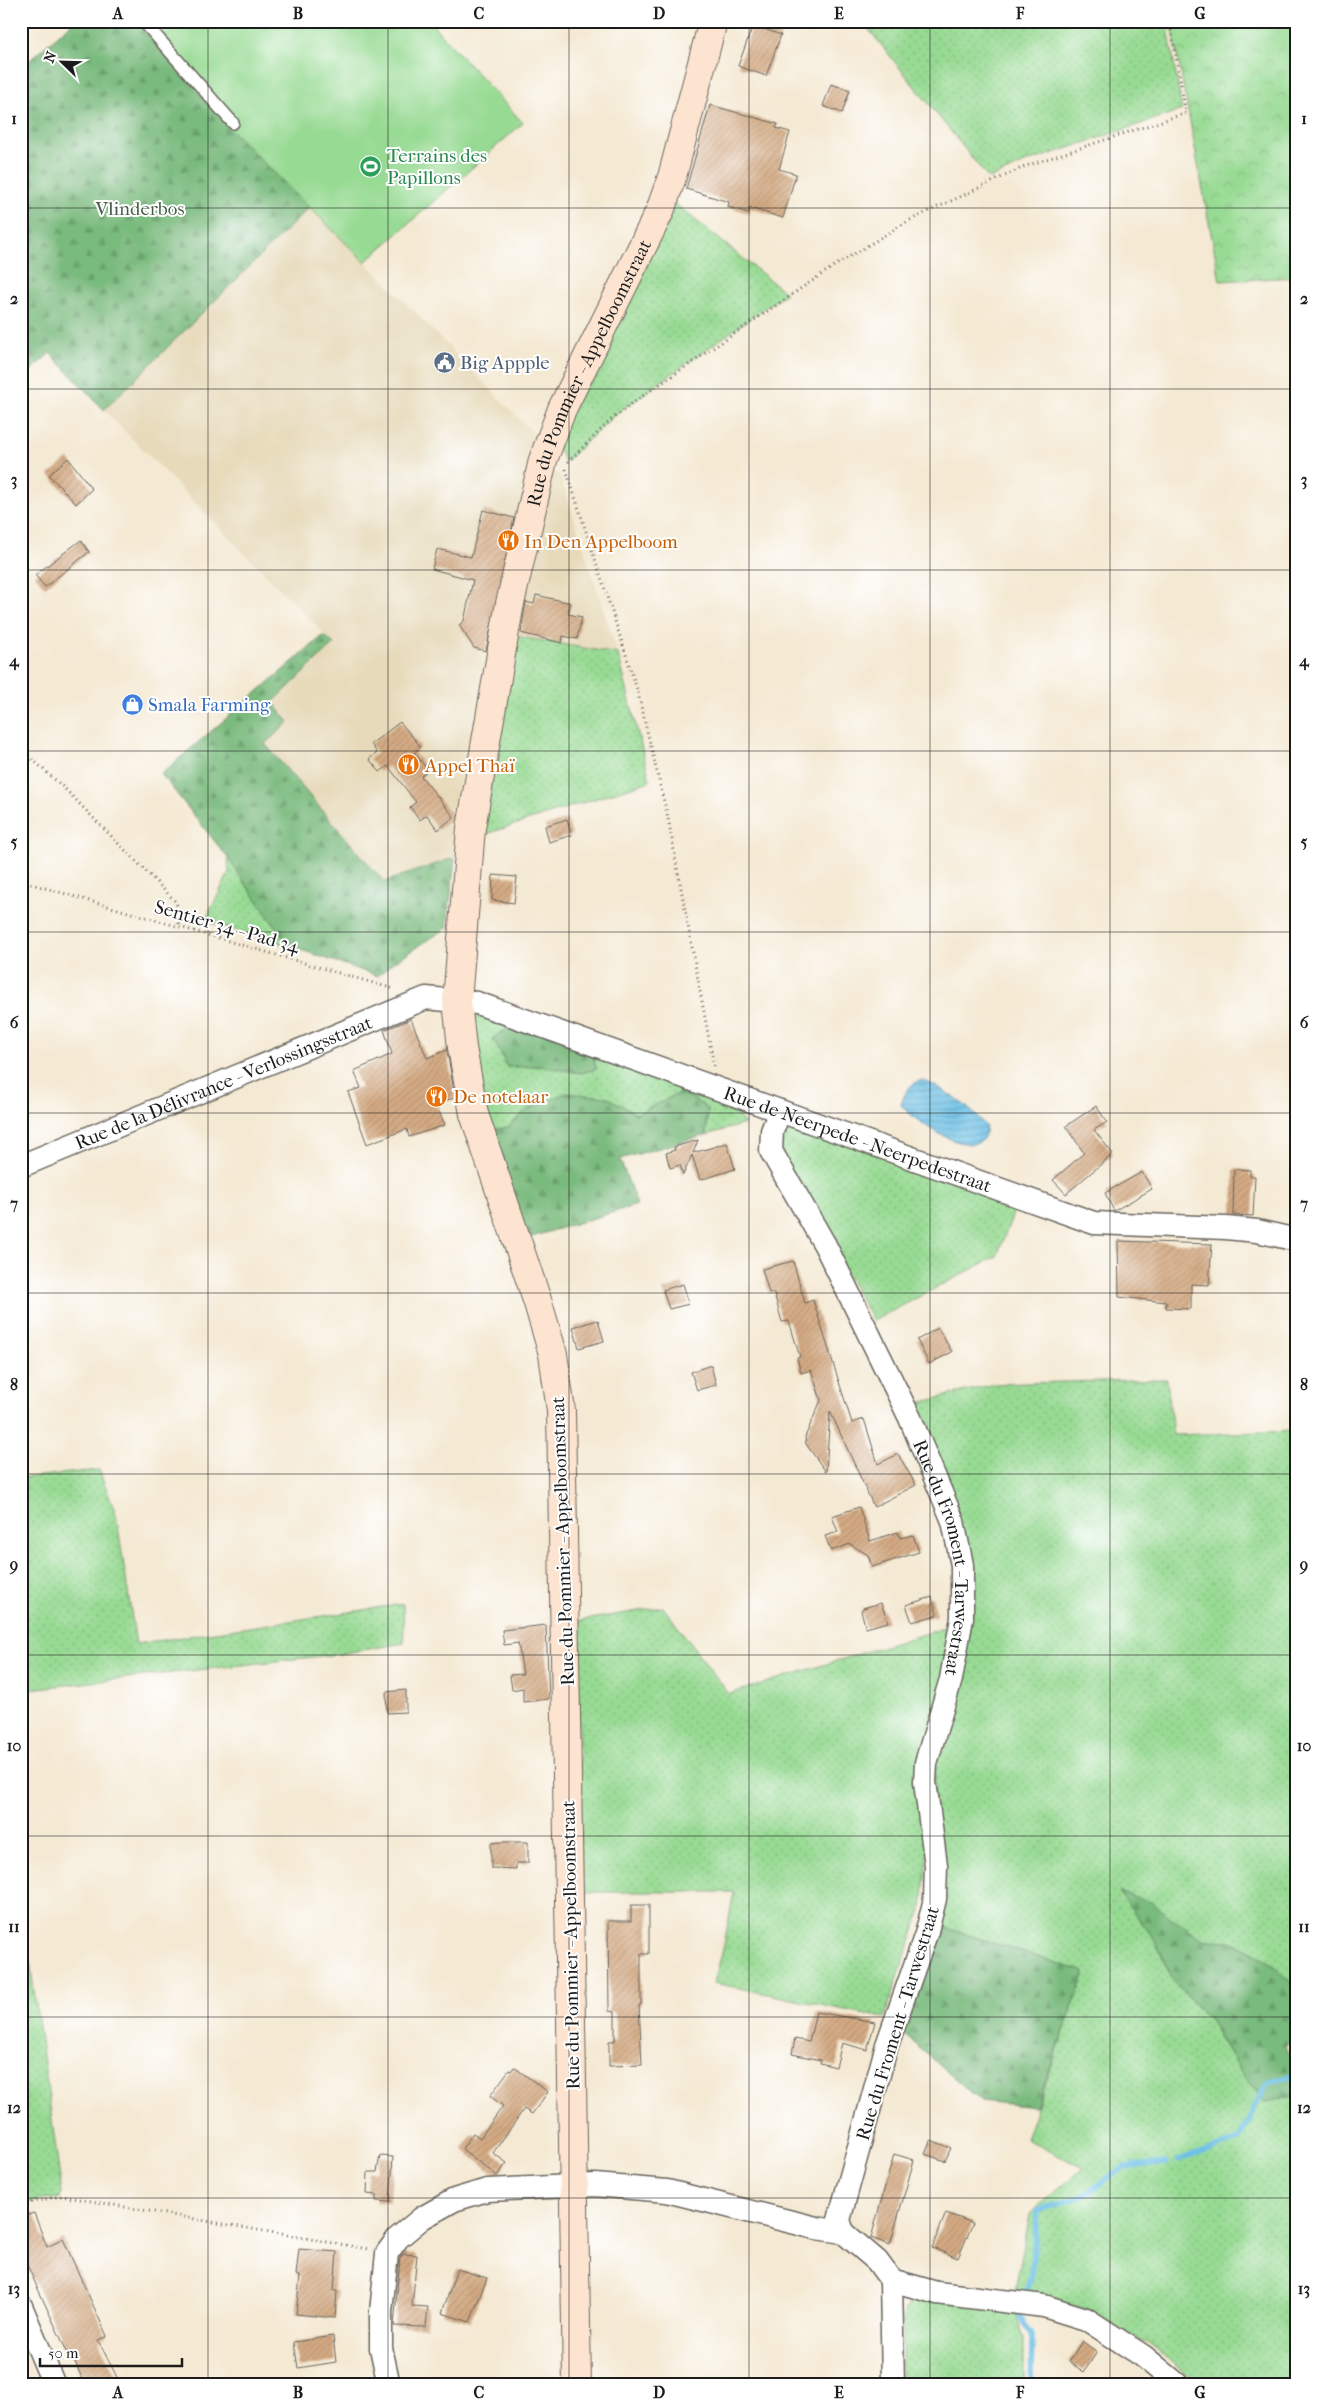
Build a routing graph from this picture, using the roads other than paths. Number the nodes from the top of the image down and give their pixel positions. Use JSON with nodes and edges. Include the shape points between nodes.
{"nodes":[{"id":1,"x":143,"y":21,"type":"edge"},
{"id":2,"x":713,"y":21,"type":"edge"},
{"id":3,"x":233,"y":123,"type":"dead end"},
{"id":4,"x":426,"y":998,"type":"joint"},
{"id":5,"x":457,"y":1002,"type":"junction"},
{"id":6,"x":780,"y":1111,"type":"junction"},
{"id":7,"x":21,"y":1166,"type":"edge"},
{"id":8,"x":1297,"y":1240,"type":"edge"},
{"id":9,"x":575,"y":2186,"type":"junction"},
{"id":10,"x":843,"y":2232,"type":"junction"},
{"id":11,"x":891,"y":2280,"type":"junction"},
{"id":12,"x":21,"y":2306,"type":"edge"},
{"id":13,"x":54,"y":2385,"type":"edge"},
{"id":14,"x":388,"y":2385,"type":"edge"},
{"id":15,"x":577,"y":2385,"type":"edge"},
{"id":16,"x":893,"y":2385,"type":"edge"},
{"id":17,"x":1178,"y":2385,"type":"edge"}],
"edges":[{"from":1,"to":3,"type":"lane"},
{"from":2,"to":5,"type":"street","name":"Rue du Pommier - Appelboomstraat","via":[[660,211],[562,409],[543,460],[509,608],[471,828]]},
{"from":4,"to":5,"type":"street","name":"Rue de Neerpede - Neerpedestraat"},
{"from":4,"to":7,"type":"street","name":"Rue de la Délivrance - Verlossingsstraat"},
{"from":5,"to":6,"type":"street","name":"Rue de Neerpede - Neerpedestraat","via":[[477,1003]]},
{"from":5,"to":9,"type":"street","name":"Rue du Pommier - Appelboomstraat","via":[[474,1114],[553,1354],[561,1411]]},
{"from":6,"to":8,"type":"street","name":"Rue de Neerpede - Neerpedestraat","via":[[1094,1223],[1226,1228]]},
{"from":6,"to":10,"type":"street","name":"Rue du Froment - Tarwestraat","via":[[772,1131],[771,1151],[825,1245],[910,1418],[952,1522],[962,1565],[960,1627],[951,1678],[926,1763],[925,1782],[936,1865],[935,1899],[882,2064],[839,2220]]},
{"from":9,"to":10,"type":"street","via":[[667,2191]]},
{"from":9,"to":14,"type":"street","via":[[487,2190],[454,2200],[422,2218],[398,2238],[387,2253],[381,2321],[381,2348]]},
{"from":9,"to":15,"type":"street","name":"Rue du Pommier - Appelboomstraat"},
{"from":10,"to":11,"type":"street","via":[[877,2261]]},
{"from":11,"to":16,"type":"street"},
{"from":11,"to":17,"type":"street","via":[[937,2293],[1044,2306],[1086,2319],[1143,2356]]},
{"from":12,"to":13,"type":"street"}]}
